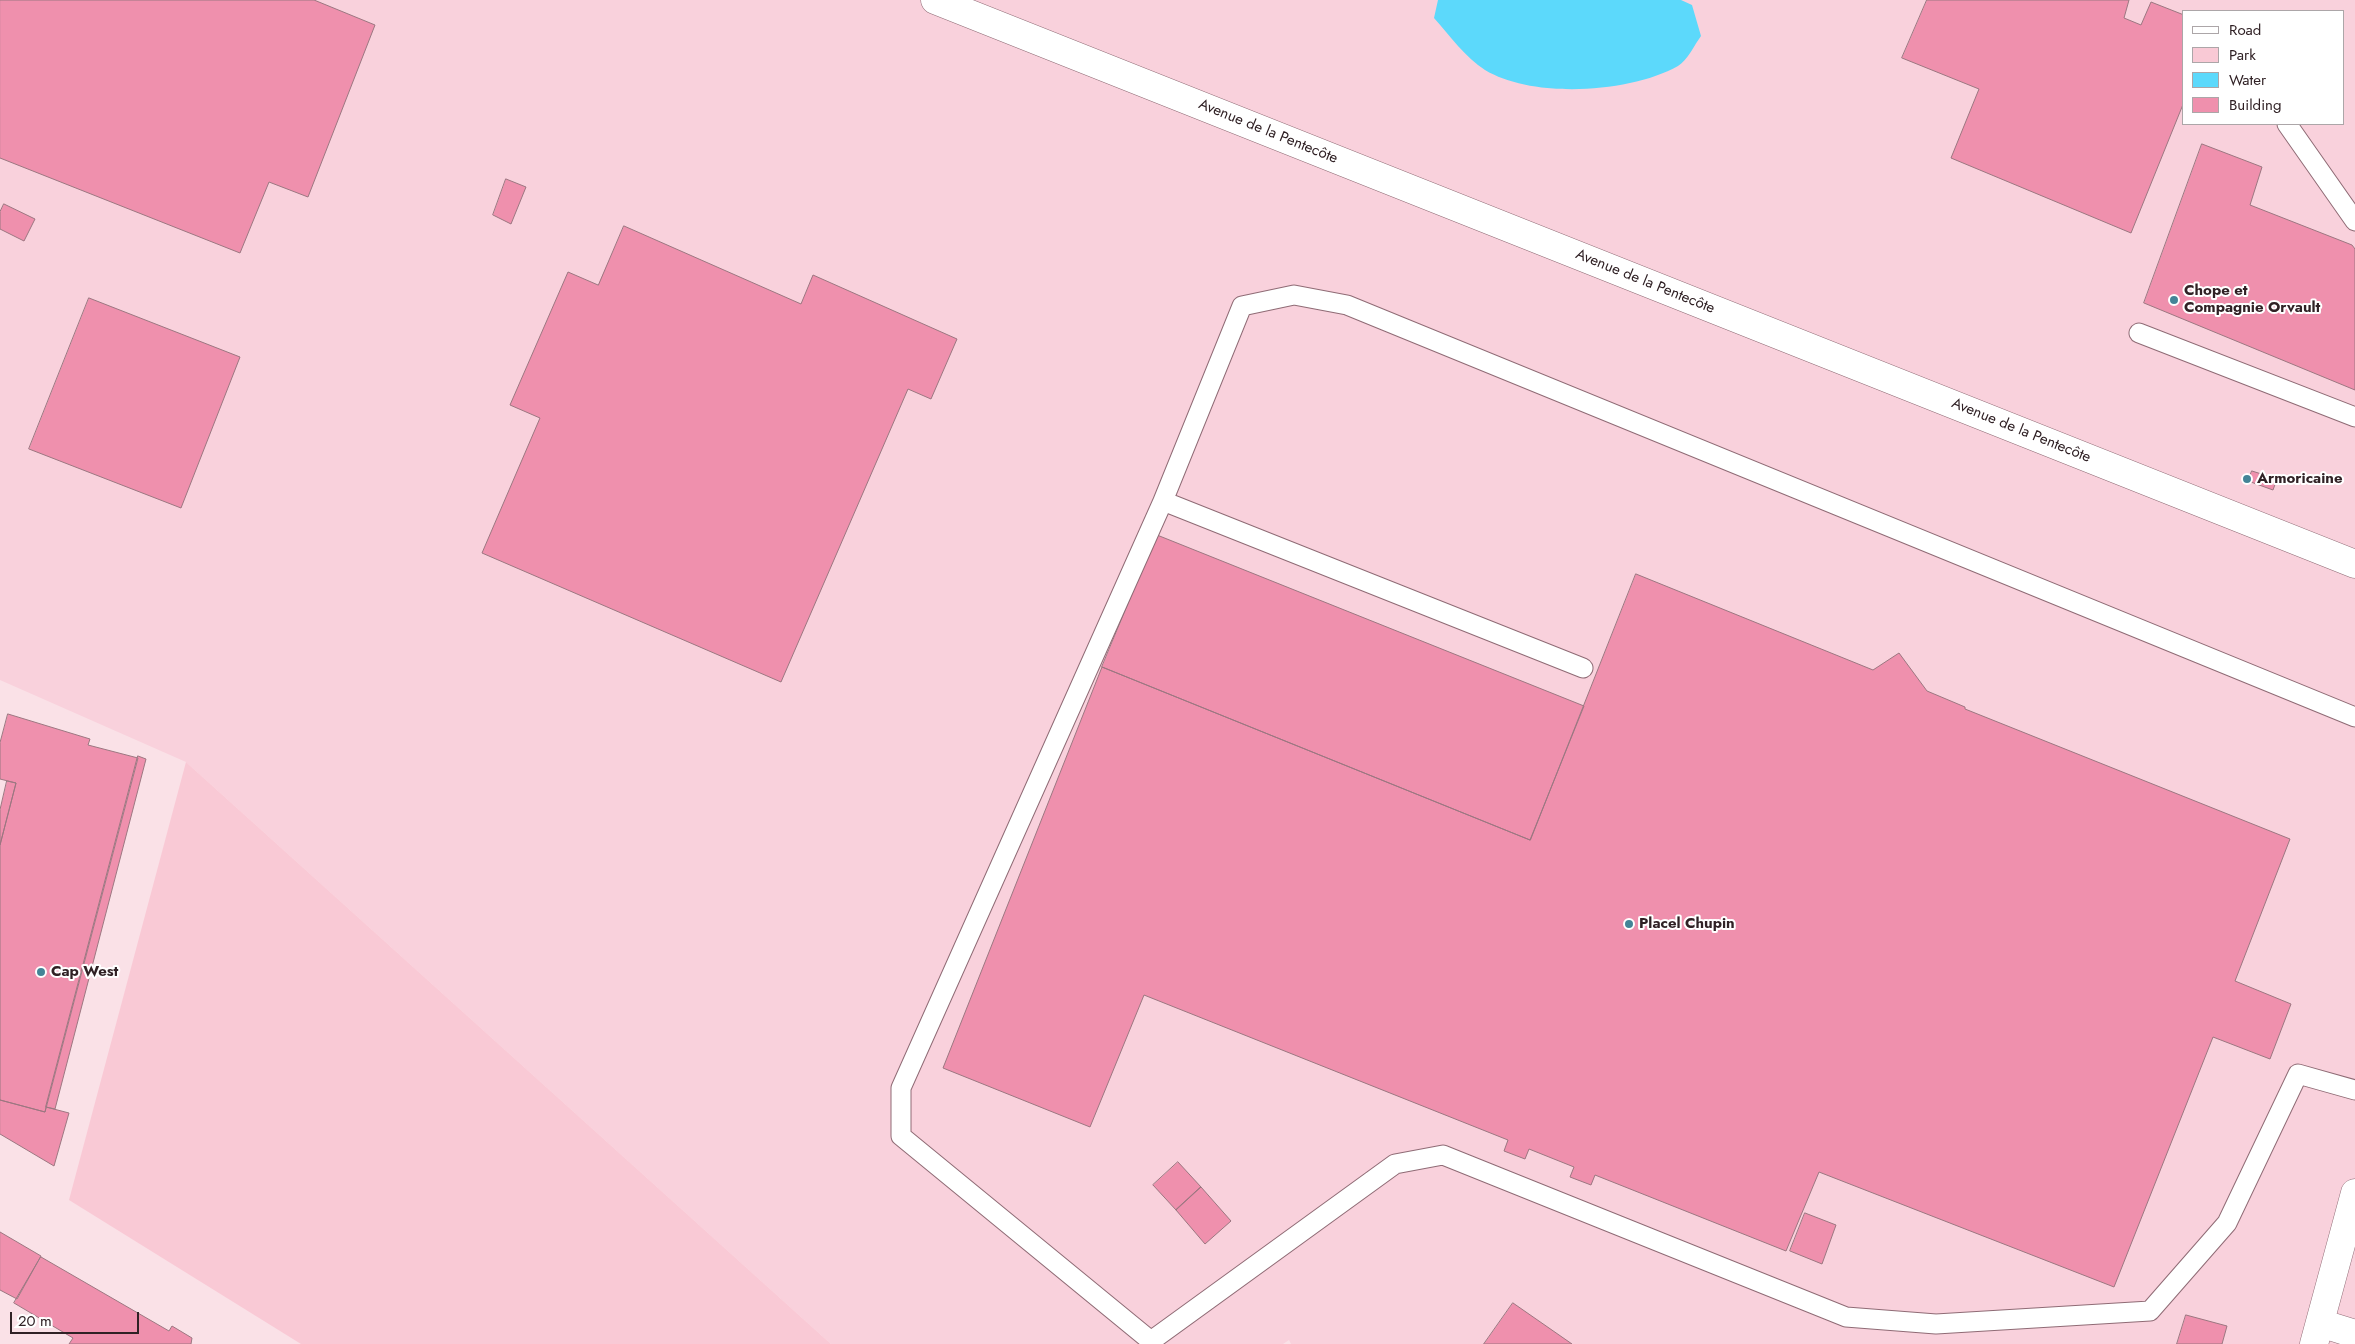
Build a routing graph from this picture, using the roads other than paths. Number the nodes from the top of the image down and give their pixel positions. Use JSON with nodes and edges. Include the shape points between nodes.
{"nodes":[{"id":1,"x":935,"y":0,"type":"edge"},
{"id":2,"x":2287,"y":125,"type":"edge"},
{"id":3,"x":2355,"y":221,"type":"edge"},
{"id":4,"x":2139,"y":333,"type":"dead end"},
{"id":5,"x":2355,"y":417,"type":"edge"},
{"id":6,"x":1163,"y":501,"type":"junction"},
{"id":7,"x":2355,"y":564,"type":"edge"},
{"id":8,"x":1583,"y":668,"type":"dead end"},
{"id":9,"x":2355,"y":717,"type":"edge"},
{"id":10,"x":2355,"y":1090,"type":"edge"},
{"id":11,"x":2355,"y":1193,"type":"edge"},
{"id":12,"x":2317,"y":1334,"type":"edge"},
{"id":13,"x":2355,"y":1334,"type":"edge"}],
"edges":[{"from":1,"to":7,"type":"main road","name":"Avenue de la Pentecôte"},
{"from":2,"to":3,"type":"lane"},
{"from":4,"to":5,"type":"lane"},
{"from":6,"to":8,"type":"lane"},
{"from":6,"to":9,"type":"lane","via":[[1242,306],[1294,295],[1355,308]]},
{"from":6,"to":10,"type":"lane","via":[[901,1088],[901,1136],[1151,1342],[1396,1164],[1442,1155],[1846,1317],[1936,1324],[2150,1311],[2227,1224],[2298,1074]]},
{"from":11,"to":12,"type":"main road"},
{"from":12,"to":13,"type":"main road"}]}
